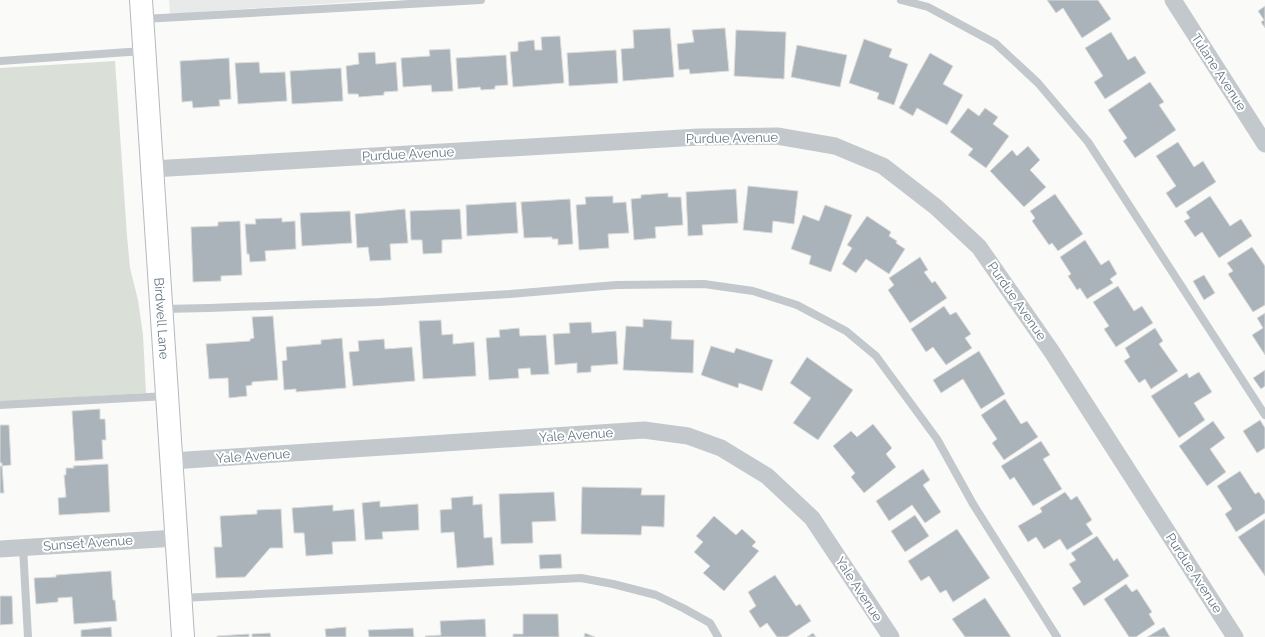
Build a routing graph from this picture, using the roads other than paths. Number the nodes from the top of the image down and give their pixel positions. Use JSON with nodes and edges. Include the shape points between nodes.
{"nodes":[{"id":1,"x":481,"y":0,"type":"edge"},
{"id":2,"x":900,"y":0,"type":"edge"},
{"id":3,"x":1173,"y":0,"type":"edge"},
{"id":4,"x":142,"y":9,"type":"edge"},
{"id":5,"x":145,"y":51,"type":"junction"},
{"id":6,"x":0,"y":61,"type":"edge"},
{"id":7,"x":1265,"y":144,"type":"edge"},
{"id":8,"x":152,"y":169,"type":"junction"},
{"id":9,"x":161,"y":309,"type":"junction"},
{"id":10,"x":167,"y":396,"type":"junction"},
{"id":11,"x":0,"y":405,"type":"edge"},
{"id":12,"x":1265,"y":415,"type":"edge"},
{"id":13,"x":171,"y":461,"type":"junction"},
{"id":14,"x":176,"y":538,"type":"junction"},
{"id":15,"x":23,"y":548,"type":"junction"},
{"id":16,"x":0,"y":549,"type":"edge"},
{"id":17,"x":180,"y":598,"type":"junction"},
{"id":18,"x":28,"y":637,"type":"edge"},
{"id":19,"x":183,"y":637,"type":"edge"},
{"id":20,"x":718,"y":637,"type":"edge"},
{"id":21,"x":891,"y":637,"type":"edge"},
{"id":22,"x":1057,"y":637,"type":"edge"},
{"id":23,"x":1235,"y":637,"type":"edge"}],
"edges":[{"from":1,"to":4,"type":"lane"},
{"from":2,"to":12,"type":"lane","via":[[928,7],[994,43],[1038,83],[1088,142]]},
{"from":3,"to":7,"type":"street","name":"Tulane Avenue"},
{"from":4,"to":5,"type":"main road","name":"Birdwell Lane"},
{"from":5,"to":6,"type":"lane"},
{"from":5,"to":8,"type":"main road","name":"Birdwell Lane"},
{"from":8,"to":9,"type":"main road","name":"Birdwell Lane"},
{"from":8,"to":23,"type":"street","name":"Purdue Avenue","via":[[692,138],[777,136],[835,146],[883,166],[936,207],[979,247],[1052,352]]},
{"from":9,"to":10,"type":"main road","name":"Birdwell Lane"},
{"from":9,"to":22,"type":"lane","via":[[379,302],[616,285],[704,284],[753,291],[797,305],[846,331],[876,356],[937,439],[973,504]]},
{"from":10,"to":11,"type":"lane"},
{"from":10,"to":13,"type":"main road","name":"Birdwell Lane"},
{"from":13,"to":14,"type":"main road","name":"Birdwell Lane"},
{"from":13,"to":21,"type":"street","name":"Yale Avenue","via":[[644,430],[688,436],[721,448],[767,476],[812,518]]},
{"from":14,"to":15,"type":"street","name":"Sunset Avenue"},
{"from":14,"to":17,"type":"main road","name":"Birdwell Lane"},
{"from":15,"to":16,"type":"street","name":"Sunset Avenue"},
{"from":15,"to":18,"type":"lane"},
{"from":17,"to":19,"type":"main road","name":"Birdwell Lane"},
{"from":17,"to":20,"type":"lane","via":[[581,578],[656,596],[710,623]]}]}
